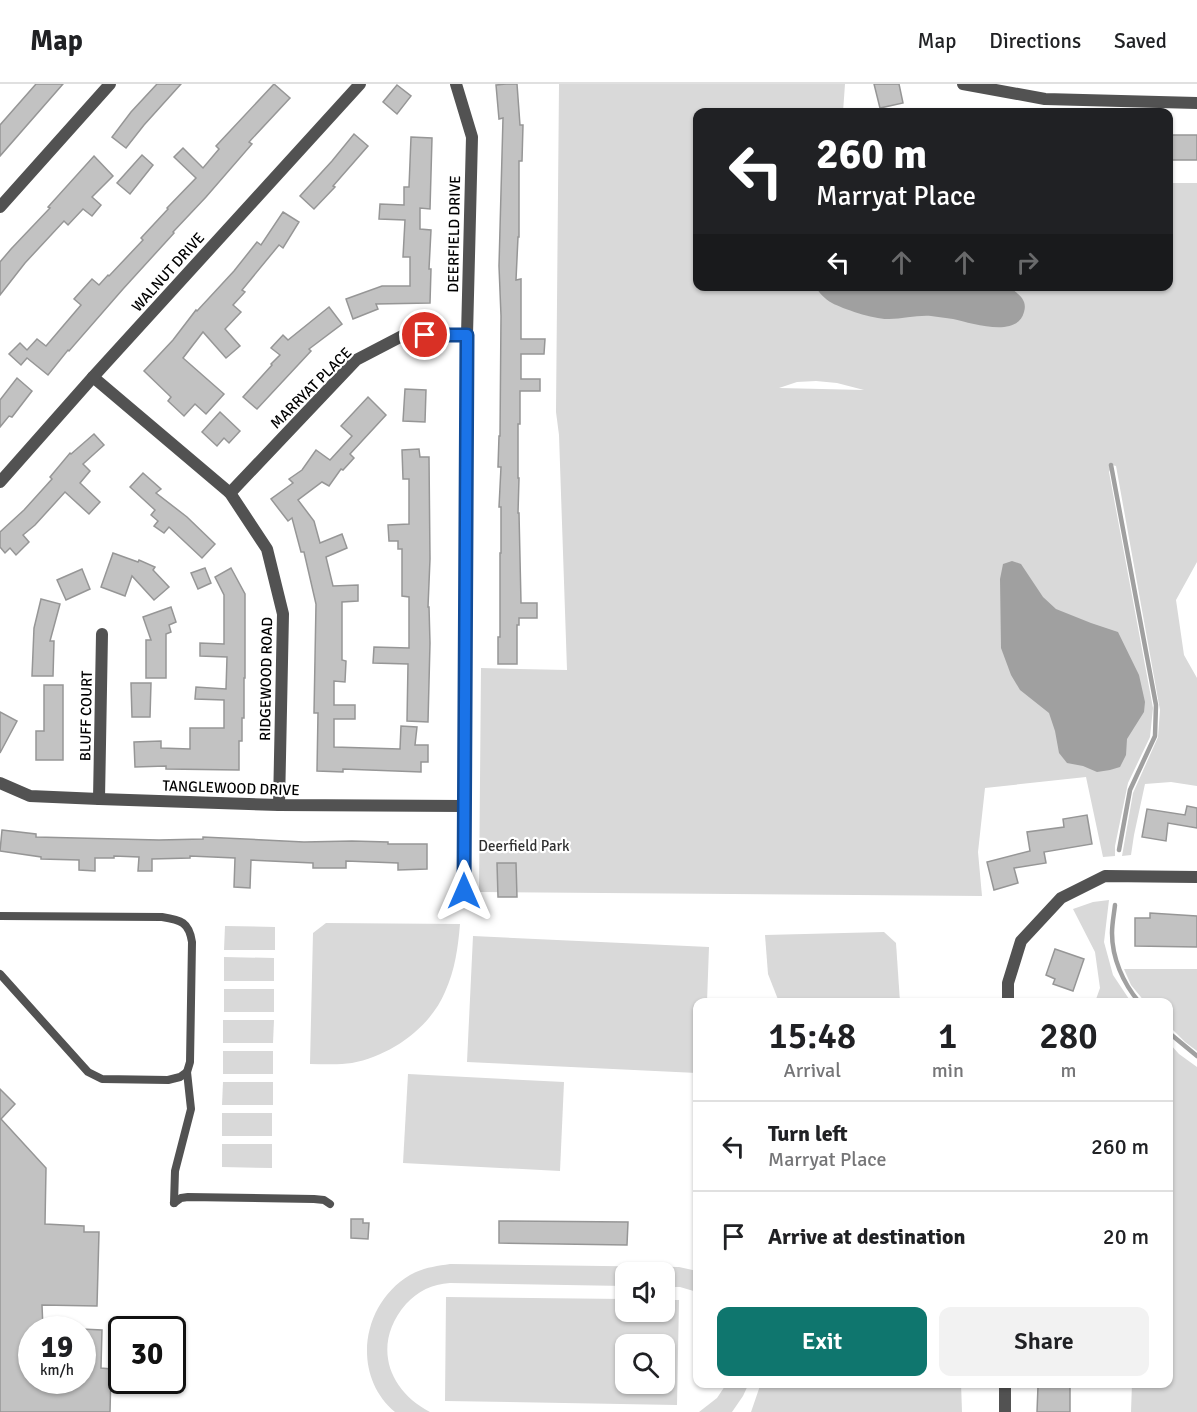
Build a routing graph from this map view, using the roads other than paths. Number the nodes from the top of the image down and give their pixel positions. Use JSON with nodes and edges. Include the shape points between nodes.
{"nodes":[{"id":1,"x":110,"y":84,"type":"edge"},
{"id":2,"x":360,"y":84,"type":"edge"},
{"id":3,"x":456,"y":84,"type":"edge"},
{"id":4,"x":963,"y":84,"type":"edge"},
{"id":5,"x":1197,"y":103,"type":"edge"},
{"id":6,"x":0,"y":207,"type":"edge"},
{"id":7,"x":467,"y":335,"type":"junction"},
{"id":8,"x":93,"y":378,"type":"junction"},
{"id":9,"x":0,"y":482,"type":"edge"},
{"id":10,"x":230,"y":493,"type":"junction"},
{"id":11,"x":102,"y":634,"type":"dead end"},
{"id":12,"x":0,"y":783,"type":"edge"},
{"id":13,"x":99,"y":799,"type":"junction"},
{"id":14,"x":279,"y":805,"type":"junction"},
{"id":15,"x":464,"y":806,"type":"junction"},
{"id":16,"x":1197,"y":877,"type":"edge"},
{"id":17,"x":464,"y":891,"type":"dead end"},
{"id":18,"x":0,"y":916,"type":"edge"},
{"id":19,"x":0,"y":974,"type":"edge"},
{"id":20,"x":1008,"y":998,"type":"edge"},
{"id":21,"x":187,"y":1072,"type":"junction"},
{"id":22,"x":330,"y":1204,"type":"dead end"},
{"id":23,"x":1005,"y":1388,"type":"edge"},
{"id":24,"x":1005,"y":1412,"type":"edge"}],
"edges":[{"from":1,"to":6,"type":"street"},
{"from":2,"to":8,"type":"street","name":"WALNUT DRIVE"},
{"from":3,"to":7,"type":"street","name":"DEERFIELD DRIVE","via":[[472,137]]},
{"from":4,"to":5,"type":"street","via":[[1045,99]]},
{"from":7,"to":10,"type":"street","name":"MARRYAT PLACE","via":[[404,335],[356,360]]},
{"from":7,"to":15,"type":"street","name":"DEERFIELD DRIVE"},
{"from":8,"to":9,"type":"street","name":"WALNUT DRIVE"},
{"from":8,"to":10,"type":"street","name":"RIDGEWOOD ROAD"},
{"from":10,"to":14,"type":"street","name":"RIDGEWOOD ROAD","via":[[267,549],[283,614]]},
{"from":11,"to":13,"type":"street","name":"BLUFF COURT"},
{"from":12,"to":13,"type":"street","name":"TANGLEWOOD DRIVE","via":[[30,796]]},
{"from":13,"to":14,"type":"street","name":"TANGLEWOOD DRIVE"},
{"from":14,"to":15,"type":"street","name":"TANGLEWOOD DRIVE"},
{"from":15,"to":17,"type":"street","name":"DEERFIELD DRIVE"},
{"from":16,"to":20,"type":"street","via":[[1105,876],[1061,898],[1021,941],[1008,982]]},
{"from":18,"to":21,"type":"lane","via":[[162,917],[184,924],[192,942]]},
{"from":19,"to":21,"type":"lane","via":[[88,1072],[102,1079],[168,1080]]},
{"from":21,"to":22,"type":"lane","via":[[190,1109],[175,1171],[174,1203],[188,1197],[314,1199]]},
{"from":23,"to":24,"type":"street"}]}
